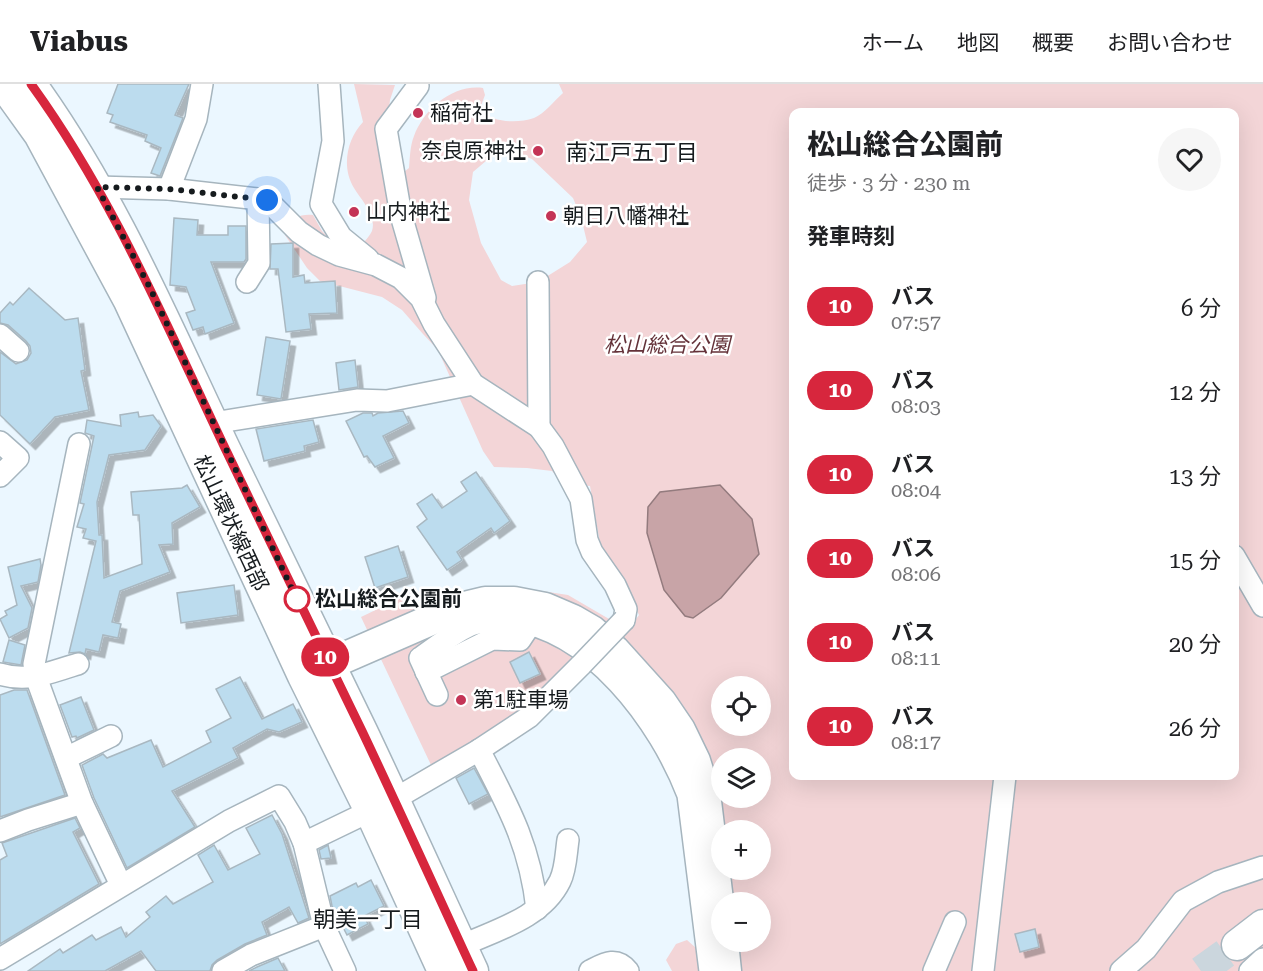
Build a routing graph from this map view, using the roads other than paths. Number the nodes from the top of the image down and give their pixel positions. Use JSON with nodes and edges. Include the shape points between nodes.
{"nodes":[{"id":1,"x":3,"y":84,"type":"edge"},
{"id":2,"x":31,"y":84,"type":"edge"},
{"id":3,"x":202,"y":84,"type":"edge"},
{"id":4,"x":329,"y":84,"type":"edge"},
{"id":5,"x":418,"y":86,"type":"dead end"},
{"id":6,"x":97,"y":187,"type":"junction"},
{"id":7,"x":169,"y":189,"type":"junction"},
{"id":8,"x":258,"y":199,"type":"junction"},
{"id":9,"x":376,"y":265,"type":"junction"},
{"id":10,"x":247,"y":282,"type":"dead end"},
{"id":11,"x":538,"y":282,"type":"dead end"},
{"id":12,"x":429,"y":311,"type":"junction"},
{"id":13,"x":0,"y":335,"type":"edge"},
{"id":14,"x":18,"y":351,"type":"dead end"},
{"id":15,"x":473,"y":384,"type":"junction"},
{"id":16,"x":213,"y":423,"type":"junction"},
{"id":17,"x":539,"y":427,"type":"junction"},
{"id":18,"x":0,"y":442,"type":"edge"},
{"id":19,"x":79,"y":444,"type":"dead end"},
{"id":20,"x":0,"y":476,"type":"edge"},
{"id":21,"x":1239,"y":565,"type":"edge"},
{"id":22,"x":1263,"y":606,"type":"edge"},
{"id":23,"x":78,"y":664,"type":"dead end"},
{"id":24,"x":315,"y":670,"type":"junction"},
{"id":25,"x":0,"y":674,"type":"edge"},
{"id":26,"x":36,"y":677,"type":"junction"},
{"id":27,"x":437,"y":695,"type":"dead end"},
{"id":28,"x":111,"y":736,"type":"dead end"},
{"id":29,"x":479,"y":750,"type":"junction"},
{"id":30,"x":66,"y":758,"type":"junction"},
{"id":31,"x":1004,"y":780,"type":"edge"},
{"id":32,"x":82,"y":803,"type":"junction"},
{"id":33,"x":381,"y":806,"type":"junction"},
{"id":34,"x":0,"y":831,"type":"edge"},
{"id":35,"x":568,"y":840,"type":"dead end"},
{"id":36,"x":304,"y":843,"type":"junction"},
{"id":37,"x":1263,"y":867,"type":"edge"},
{"id":38,"x":121,"y":885,"type":"junction"},
{"id":39,"x":717,"y":892,"type":"edge"},
{"id":40,"x":537,"y":909,"type":"junction"},
{"id":41,"x":955,"y":922,"type":"dead end"},
{"id":42,"x":1263,"y":925,"type":"edge"},
{"id":43,"x":324,"y":926,"type":"junction"},
{"id":44,"x":724,"y":952,"type":"edge"},
{"id":45,"x":467,"y":958,"type":"edge"},
{"id":46,"x":1243,"y":958,"type":"edge"},
{"id":47,"x":0,"y":959,"type":"edge"},
{"id":48,"x":1263,"y":959,"type":"edge"},
{"id":49,"x":226,"y":970,"type":"edge"},
{"id":50,"x":345,"y":971,"type":"edge"},
{"id":51,"x":443,"y":971,"type":"edge"},
{"id":52,"x":590,"y":971,"type":"edge"},
{"id":53,"x":628,"y":971,"type":"edge"},
{"id":54,"x":710,"y":971,"type":"edge"},
{"id":55,"x":726,"y":971,"type":"edge"},
{"id":56,"x":933,"y":971,"type":"edge"},
{"id":57,"x":983,"y":971,"type":"edge"},
{"id":58,"x":1121,"y":971,"type":"edge"}],
"edges":[{"from":1,"to":24,"type":"street","name":"松山環状線西部","via":[[39,134],[129,301]]},
{"from":2,"to":6,"type":"street","name":"松山環状線西部"},
{"from":3,"to":7,"type":"street","via":[[196,119]]},
{"from":4,"to":9,"type":"street","via":[[333,141],[321,204],[341,237]]},
{"from":5,"to":12,"type":"street","via":[[386,129],[400,215]]},
{"from":6,"to":7,"type":"street"},
{"from":6,"to":16,"type":"street","name":"松山環状線西部","via":[[150,288]]},
{"from":7,"to":8,"type":"street"},
{"from":8,"to":9,"type":"street","via":[[267,200],[318,245]]},
{"from":8,"to":10,"type":"street","via":[[259,263]]},
{"from":9,"to":12,"type":"street","via":[[401,278]]},
{"from":11,"to":17,"type":"street"},
{"from":12,"to":15,"type":"street"},
{"from":13,"to":14,"type":"street"},
{"from":15,"to":16,"type":"street","via":[[387,401],[357,400]]},
{"from":15,"to":17,"type":"street"},
{"from":16,"to":24,"type":"street","name":"松山環状線西部"},
{"from":17,"to":29,"type":"street","bridge":true,"via":[[581,499],[587,540],[615,585],[626,609],[624,620],[529,717]]},
{"from":18,"to":20,"type":"street","via":[[18,458]]},
{"from":19,"to":26,"type":"street","via":[[34,664]]},
{"from":21,"to":22,"type":"street"},
{"from":23,"to":26,"type":"street"},
{"from":24,"to":33,"type":"street","name":"松山環状線西部","via":[[362,732]]},
{"from":24,"to":39,"type":"street","via":[[456,609],[485,602],[545,608],[573,620],[615,651],[661,702],[680,730],[705,793]]},
{"from":25,"to":26,"type":"street","via":[[16,679]]},
{"from":26,"to":30,"type":"street"},
{"from":27,"to":54,"type":"street","via":[[420,658],[471,625],[504,619],[530,625],[578,646],[600,663],[663,740],[688,795]]},
{"from":28,"to":30,"type":"street"},
{"from":29,"to":33,"type":"street"},
{"from":29,"to":40,"type":"street","via":[[520,832],[531,865]]},
{"from":30,"to":32,"type":"street"},
{"from":31,"to":57,"type":"street","via":[[987,873]]},
{"from":32,"to":34,"type":"street"},
{"from":32,"to":38,"type":"street"},
{"from":33,"to":36,"type":"street"},
{"from":33,"to":45,"type":"street","name":"松山環状線西部"},
{"from":33,"to":51,"type":"street","name":"松山環状線西部"},
{"from":35,"to":40,"type":"street","via":[[560,881]]},
{"from":36,"to":38,"type":"street","via":[[279,796]]},
{"from":36,"to":43,"type":"street"},
{"from":37,"to":58,"type":"street","via":[[1218,882],[1183,901],[1146,950]]},
{"from":38,"to":47,"type":"street"},
{"from":40,"to":45,"type":"street"},
{"from":41,"to":56,"type":"street"},
{"from":42,"to":46,"type":"street"},
{"from":43,"to":49,"type":"street","via":[[251,955]]},
{"from":43,"to":50,"type":"street"},
{"from":44,"to":55,"type":"street"},
{"from":46,"to":48,"type":"street"},
{"from":52,"to":53,"type":"street","via":[[618,962]]}]}
